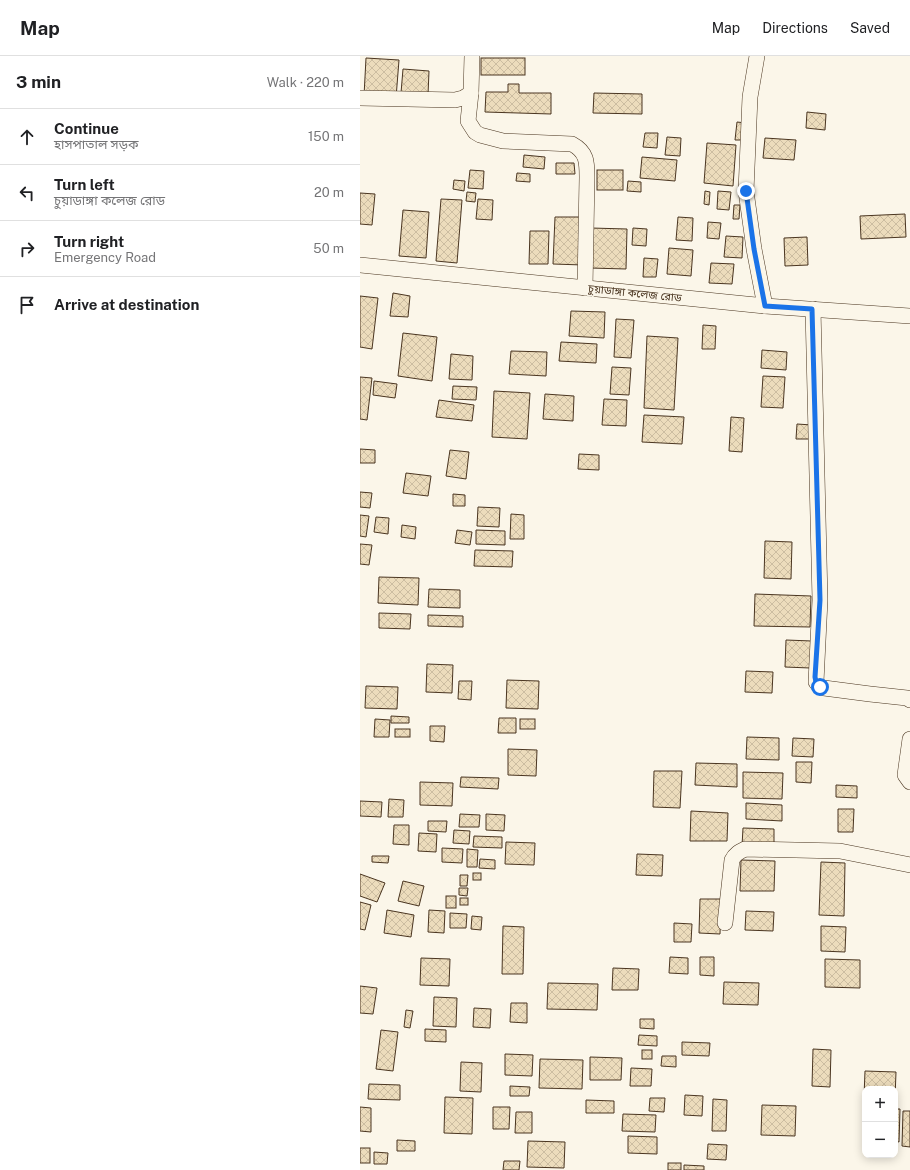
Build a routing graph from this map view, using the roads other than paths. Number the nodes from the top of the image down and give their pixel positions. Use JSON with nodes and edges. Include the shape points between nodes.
{"nodes":[{"id":1,"x":472,"y":56,"type":"edge"},
{"id":2,"x":757,"y":56,"type":"edge"},
{"id":3,"x":471,"y":93,"type":"junction"},
{"id":4,"x":360,"y":98,"type":"edge"},
{"id":5,"x":360,"y":265,"type":"edge"},
{"id":6,"x":585,"y":288,"type":"junction"},
{"id":7,"x":765,"y":306,"type":"junction"},
{"id":8,"x":812,"y":309,"type":"junction"},
{"id":9,"x":910,"y":316,"type":"edge"},
{"id":10,"x":910,"y":700,"type":"edge"},
{"id":11,"x":910,"y":739,"type":"edge"},
{"id":12,"x":910,"y":782,"type":"edge"},
{"id":13,"x":910,"y":865,"type":"edge"},
{"id":14,"x":725,"y":923,"type":"dead end"}],
"edges":[{"from":1,"to":3,"type":"street"},
{"from":2,"to":7,"type":"street","via":[[750,96],[746,191]]},
{"from":3,"to":4,"type":"street","via":[[455,100]]},
{"from":3,"to":6,"type":"street","via":[[468,120],[475,132],[480,135],[503,141],[572,144],[585,155]]},
{"from":5,"to":6,"type":"street","name":"চুয়াডাঙ্গা কলেজ রোড"},
{"from":6,"to":7,"type":"street","name":"চুয়াডাঙ্গা কলেজ রোড"},
{"from":7,"to":8,"type":"street","name":"চুয়াডাঙ্গা কলেজ রোড"},
{"from":8,"to":9,"type":"street","name":"চুয়াডাঙ্গা কলেজ রোড"},
{"from":8,"to":10,"type":"street","via":[[820,600],[816,682],[824,688]]},
{"from":11,"to":12,"type":"street","via":[[905,775]]},
{"from":13,"to":14,"type":"street","via":[[840,851],[745,849],[734,855],[732,860]]}]}
